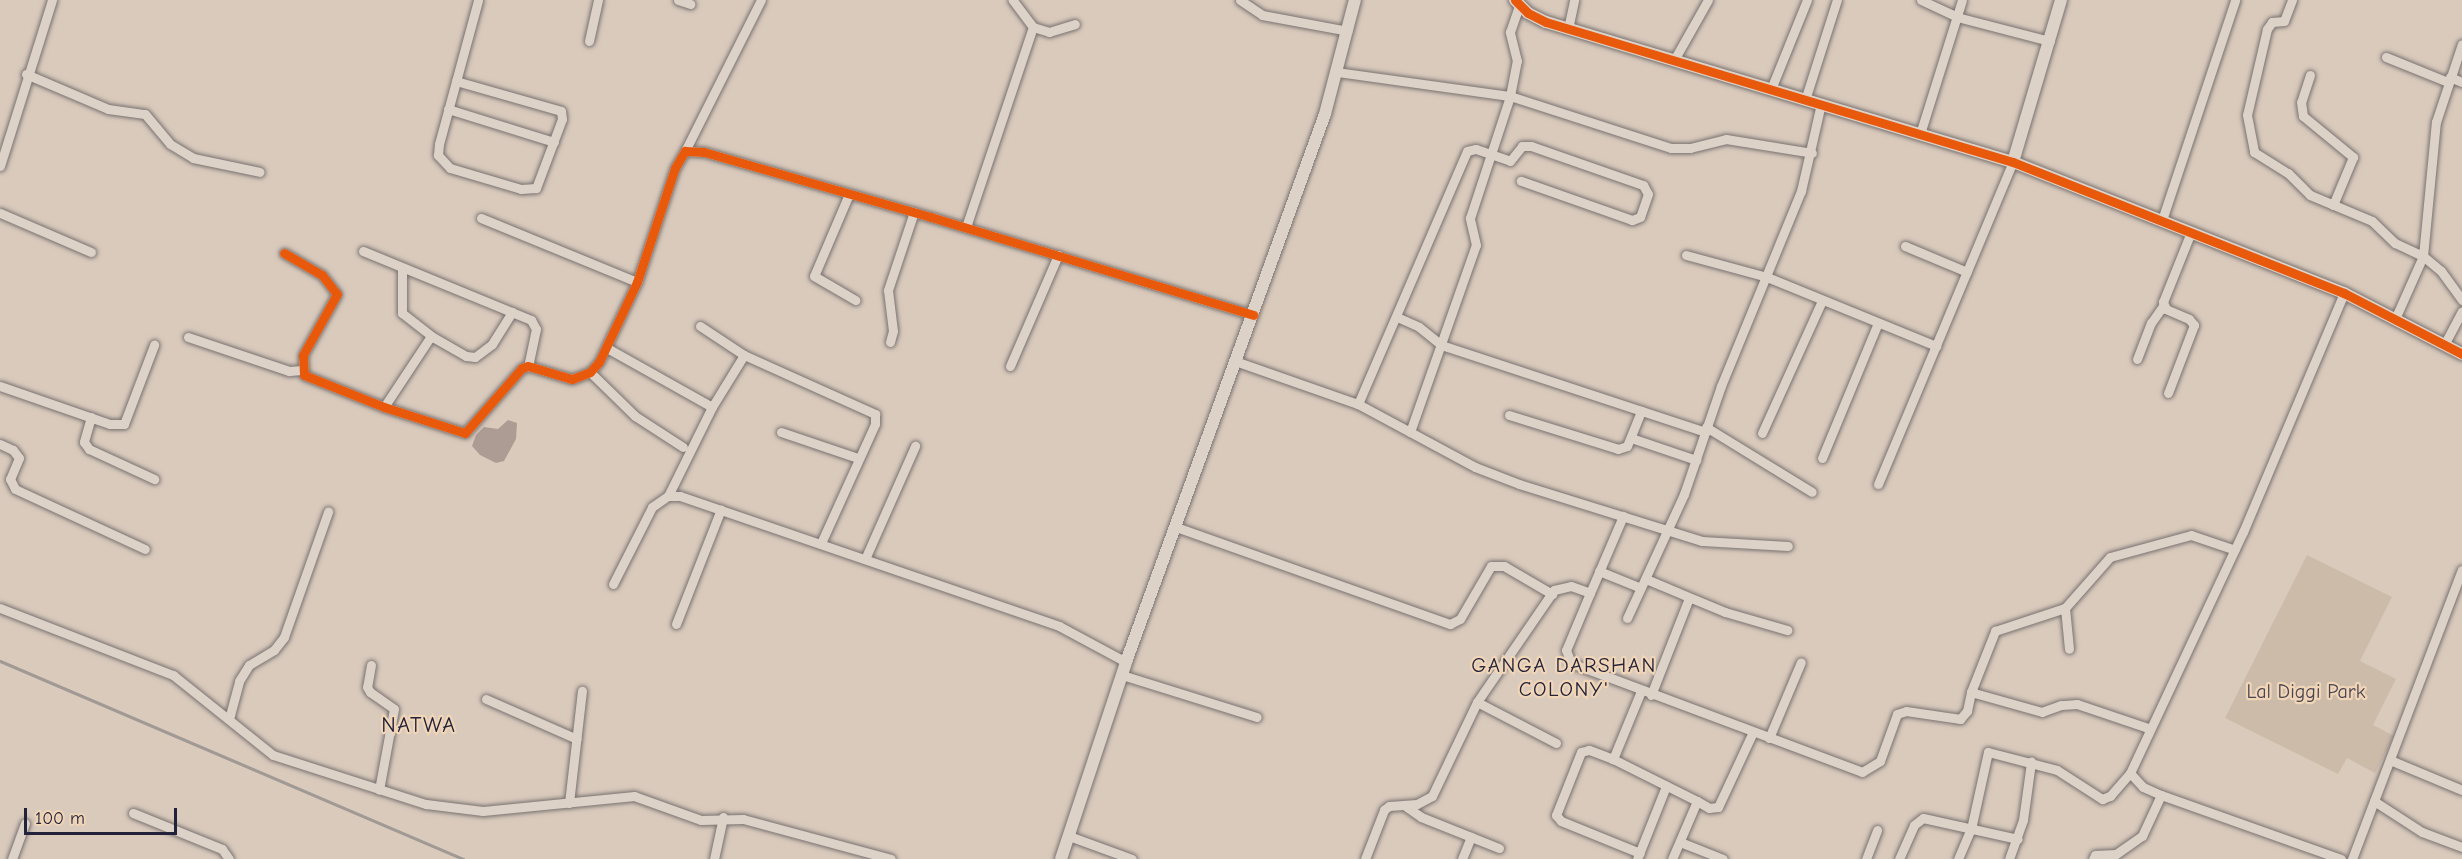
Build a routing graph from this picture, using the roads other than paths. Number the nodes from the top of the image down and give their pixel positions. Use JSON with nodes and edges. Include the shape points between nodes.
{"nodes":[{"id":1,"x":52,"y":0,"type":"edge"},
{"id":2,"x":478,"y":0,"type":"edge"},
{"id":3,"x":598,"y":0,"type":"edge"},
{"id":4,"x":678,"y":0,"type":"edge"},
{"id":5,"x":761,"y":0,"type":"edge"},
{"id":6,"x":1013,"y":0,"type":"edge"},
{"id":7,"x":1240,"y":0,"type":"edge"},
{"id":8,"x":1354,"y":0,"type":"edge"},
{"id":9,"x":1574,"y":0,"type":"edge"},
{"id":10,"x":1708,"y":0,"type":"edge"},
{"id":11,"x":1807,"y":0,"type":"edge"},
{"id":12,"x":1837,"y":0,"type":"edge"},
{"id":13,"x":1921,"y":0,"type":"edge"},
{"id":14,"x":1962,"y":0,"type":"edge"},
{"id":15,"x":2061,"y":0,"type":"edge"},
{"id":16,"x":2235,"y":0,"type":"edge"},
{"id":17,"x":2292,"y":0,"type":"edge"},
{"id":18,"x":1517,"y":3,"type":"edge"},
{"id":19,"x":690,"y":4,"type":"dead end"},
{"id":20,"x":1957,"y":16,"type":"junction"},
{"id":21,"x":1076,"y":24,"type":"dead end"},
{"id":22,"x":1033,"y":27,"type":"junction"},
{"id":23,"x":1568,"y":29,"type":"junction"},
{"id":24,"x":1348,"y":32,"type":"junction"},
{"id":25,"x":589,"y":41,"type":"dead end"},
{"id":26,"x":2050,"y":41,"type":"junction"},
{"id":27,"x":2462,"y":44,"type":"edge"},
{"id":28,"x":2386,"y":57,"type":"dead end"},
{"id":29,"x":1674,"y":60,"type":"junction"},
{"id":30,"x":1337,"y":72,"type":"junction"},
{"id":31,"x":26,"y":74,"type":"junction"},
{"id":32,"x":2310,"y":75,"type":"dead end"},
{"id":33,"x":2449,"y":80,"type":"junction"},
{"id":34,"x":456,"y":81,"type":"junction"},
{"id":35,"x":2462,"y":82,"type":"edge"},
{"id":36,"x":1771,"y":89,"type":"junction"},
{"id":37,"x":1510,"y":96,"type":"junction"},
{"id":38,"x":1805,"y":99,"type":"junction"},
{"id":39,"x":1821,"y":104,"type":"junction"},
{"id":40,"x":448,"y":109,"type":"junction"},
{"id":41,"x":1920,"y":134,"type":"junction"},
{"id":42,"x":554,"y":142,"type":"junction"},
{"id":43,"x":685,"y":151,"type":"junction"},
{"id":44,"x":1812,"y":153,"type":"junction"},
{"id":45,"x":1490,"y":154,"type":"junction"},
{"id":46,"x":2013,"y":162,"type":"junction"},
{"id":47,"x":0,"y":166,"type":"edge"},
{"id":48,"x":260,"y":172,"type":"dead end"},
{"id":49,"x":1521,"y":182,"type":"dead end"},
{"id":50,"x":849,"y":194,"type":"junction"},
{"id":51,"x":2333,"y":205,"type":"junction"},
{"id":52,"x":914,"y":212,"type":"junction"},
{"id":53,"x":0,"y":213,"type":"edge"},
{"id":54,"x":482,"y":218,"type":"dead end"},
{"id":55,"x":2162,"y":220,"type":"junction"},
{"id":56,"x":966,"y":227,"type":"junction"},
{"id":57,"x":2191,"y":232,"type":"junction"},
{"id":58,"x":1905,"y":246,"type":"dead end"},
{"id":59,"x":363,"y":251,"type":"dead end"},
{"id":60,"x":91,"y":252,"type":"dead end"},
{"id":61,"x":284,"y":254,"type":"dead end"},
{"id":62,"x":1058,"y":255,"type":"junction"},
{"id":63,"x":1686,"y":255,"type":"dead end"},
{"id":64,"x":2423,"y":256,"type":"junction"},
{"id":65,"x":402,"y":268,"type":"junction"},
{"id":66,"x":1967,"y":272,"type":"junction"},
{"id":67,"x":1767,"y":278,"type":"junction"},
{"id":68,"x":637,"y":282,"type":"junction"},
{"id":69,"x":2344,"y":293,"type":"junction"},
{"id":70,"x":855,"y":300,"type":"dead end"},
{"id":71,"x":2462,"y":300,"type":"edge"},
{"id":72,"x":1822,"y":301,"type":"junction"},
{"id":73,"x":2163,"y":306,"type":"junction"},
{"id":74,"x":2462,"y":311,"type":"edge"},
{"id":75,"x":512,"y":312,"type":"junction"},
{"id":76,"x":1253,"y":315,"type":"junction"},
{"id":77,"x":1397,"y":317,"type":"junction"},
{"id":78,"x":2395,"y":319,"type":"junction"},
{"id":79,"x":1878,"y":323,"type":"junction"},
{"id":80,"x":700,"y":326,"type":"dead end"},
{"id":81,"x":431,"y":336,"type":"junction"},
{"id":82,"x":188,"y":337,"type":"dead end"},
{"id":83,"x":890,"y":342,"type":"dead end"},
{"id":84,"x":154,"y":345,"type":"dead end"},
{"id":85,"x":1441,"y":345,"type":"junction"},
{"id":86,"x":2444,"y":345,"type":"junction"},
{"id":87,"x":1936,"y":346,"type":"junction"},
{"id":88,"x":607,"y":348,"type":"junction"},
{"id":89,"x":2462,"y":354,"type":"edge"},
{"id":90,"x":744,"y":355,"type":"junction"},
{"id":91,"x":2137,"y":359,"type":"dead end"},
{"id":92,"x":1235,"y":361,"type":"junction"},
{"id":93,"x":528,"y":366,"type":"junction"},
{"id":94,"x":1010,"y":366,"type":"dead end"},
{"id":95,"x":302,"y":370,"type":"junction"},
{"id":96,"x":590,"y":372,"type":"junction"},
{"id":97,"x":0,"y":386,"type":"edge"},
{"id":98,"x":2169,"y":393,"type":"dead end"},
{"id":99,"x":1358,"y":404,"type":"junction"},
{"id":100,"x":384,"y":407,"type":"junction"},
{"id":101,"x":712,"y":407,"type":"junction"},
{"id":102,"x":1641,"y":411,"type":"junction"},
{"id":103,"x":1509,"y":415,"type":"dead end"},
{"id":104,"x":91,"y":417,"type":"junction"},
{"id":105,"x":1706,"y":429,"type":"junction"},
{"id":106,"x":781,"y":432,"type":"dead end"},
{"id":107,"x":1410,"y":432,"type":"junction"},
{"id":108,"x":1762,"y":433,"type":"dead end"},
{"id":109,"x":1630,"y":438,"type":"junction"},
{"id":110,"x":0,"y":444,"type":"edge"},
{"id":111,"x":915,"y":446,"type":"dead end"},
{"id":112,"x":683,"y":447,"type":"dead end"},
{"id":113,"x":858,"y":458,"type":"junction"},
{"id":114,"x":1822,"y":458,"type":"dead end"},
{"id":115,"x":1696,"y":460,"type":"junction"},
{"id":116,"x":154,"y":479,"type":"dead end"},
{"id":117,"x":1878,"y":484,"type":"dead end"},
{"id":118,"x":1812,"y":492,"type":"dead end"},
{"id":119,"x":668,"y":496,"type":"junction"},
{"id":120,"x":721,"y":509,"type":"junction"},
{"id":121,"x":328,"y":512,"type":"dead end"},
{"id":122,"x":1623,"y":516,"type":"junction"},
{"id":123,"x":1176,"y":527,"type":"junction"},
{"id":124,"x":1668,"y":530,"type":"junction"},
{"id":125,"x":821,"y":543,"type":"junction"},
{"id":126,"x":1788,"y":546,"type":"dead end"},
{"id":127,"x":145,"y":549,"type":"dead end"},
{"id":128,"x":2235,"y":550,"type":"junction"},
{"id":129,"x":865,"y":559,"type":"junction"},
{"id":130,"x":2462,"y":570,"type":"edge"},
{"id":131,"x":1599,"y":571,"type":"junction"},
{"id":132,"x":1643,"y":583,"type":"junction"},
{"id":133,"x":613,"y":584,"type":"dead end"},
{"id":134,"x":1590,"y":593,"type":"junction"},
{"id":135,"x":1552,"y":594,"type":"junction"},
{"id":136,"x":1689,"y":598,"type":"junction"},
{"id":137,"x":0,"y":608,"type":"edge"},
{"id":138,"x":2065,"y":608,"type":"junction"},
{"id":139,"x":1628,"y":618,"type":"dead end"},
{"id":140,"x":676,"y":624,"type":"dead end"},
{"id":141,"x":1787,"y":630,"type":"dead end"},
{"id":142,"x":2069,"y":649,"type":"dead end"},
{"id":143,"x":1801,"y":662,"type":"dead end"},
{"id":144,"x":371,"y":665,"type":"dead end"},
{"id":145,"x":1124,"y":669,"type":"junction"},
{"id":146,"x":582,"y":691,"type":"dead end"},
{"id":147,"x":1971,"y":692,"type":"junction"},
{"id":148,"x":1646,"y":693,"type":"junction"},
{"id":149,"x":486,"y":699,"type":"dead end"},
{"id":150,"x":1478,"y":702,"type":"junction"},
{"id":151,"x":1257,"y":717,"type":"dead end"},
{"id":152,"x":229,"y":719,"type":"junction"},
{"id":153,"x":2148,"y":728,"type":"junction"},
{"id":154,"x":1753,"y":732,"type":"junction"},
{"id":155,"x":1769,"y":738,"type":"junction"},
{"id":156,"x":577,"y":739,"type":"junction"},
{"id":157,"x":1556,"y":743,"type":"dead end"},
{"id":158,"x":1612,"y":759,"type":"junction"},
{"id":159,"x":2390,"y":760,"type":"junction"},
{"id":160,"x":2031,"y":762,"type":"junction"},
{"id":161,"x":2130,"y":773,"type":"junction"},
{"id":162,"x":1666,"y":786,"type":"junction"},
{"id":163,"x":379,"y":790,"type":"junction"},
{"id":164,"x":2462,"y":790,"type":"edge"},
{"id":165,"x":2161,"y":795,"type":"junction"},
{"id":166,"x":1697,"y":801,"type":"junction"},
{"id":167,"x":2374,"y":801,"type":"junction"},
{"id":168,"x":569,"y":803,"type":"junction"},
{"id":169,"x":1404,"y":805,"type":"junction"},
{"id":170,"x":133,"y":813,"type":"dead end"},
{"id":171,"x":723,"y":818,"type":"junction"},
{"id":172,"x":25,"y":823,"type":"dead end"},
{"id":173,"x":1971,"y":829,"type":"junction"},
{"id":174,"x":1877,"y":830,"type":"dead end"},
{"id":175,"x":1069,"y":836,"type":"junction"},
{"id":176,"x":1471,"y":837,"type":"junction"},
{"id":177,"x":2018,"y":839,"type":"junction"},
{"id":178,"x":1680,"y":842,"type":"junction"},
{"id":179,"x":2462,"y":847,"type":"edge"},
{"id":180,"x":1500,"y":848,"type":"dead end"},
{"id":181,"x":1638,"y":856,"type":"edge"},
{"id":182,"x":2326,"y":856,"type":"edge"},
{"id":183,"x":12,"y":859,"type":"edge"},
{"id":184,"x":229,"y":859,"type":"edge"},
{"id":185,"x":714,"y":859,"type":"edge"},
{"id":186,"x":891,"y":859,"type":"edge"},
{"id":187,"x":1061,"y":859,"type":"edge"},
{"id":188,"x":1132,"y":859,"type":"edge"},
{"id":189,"x":1365,"y":859,"type":"edge"},
{"id":190,"x":1462,"y":859,"type":"edge"},
{"id":191,"x":1672,"y":859,"type":"edge"},
{"id":192,"x":1723,"y":859,"type":"edge"},
{"id":193,"x":1866,"y":859,"type":"edge"},
{"id":194,"x":1899,"y":859,"type":"edge"},
{"id":195,"x":1958,"y":859,"type":"edge"},
{"id":196,"x":2009,"y":859,"type":"edge"},
{"id":197,"x":2092,"y":859,"type":"edge"},
{"id":198,"x":2341,"y":859,"type":"edge"},
{"id":199,"x":2352,"y":859,"type":"edge"}],
"edges":[{"from":1,"to":31,"type":"street"},
{"from":2,"to":34,"type":"street"},
{"from":3,"to":25,"type":"street"},
{"from":4,"to":19,"type":"street"},
{"from":5,"to":43,"type":"street"},
{"from":6,"to":22,"type":"street"},
{"from":7,"to":24,"type":"street","via":[[1262,15]]},
{"from":8,"to":24,"type":"street"},
{"from":9,"to":23,"type":"street"},
{"from":10,"to":29,"type":"street"},
{"from":11,"to":36,"type":"street"},
{"from":12,"to":38,"type":"street"},
{"from":13,"to":20,"type":"street"},
{"from":14,"to":20,"type":"street"},
{"from":15,"to":26,"type":"street"},
{"from":16,"to":55,"type":"street"},
{"from":17,"to":51,"type":"street","via":[[2284,21],[2272,22],[2267,29],[2246,127],[2254,152],[2288,173],[2310,195]]},
{"from":18,"to":23,"type":"street","via":[[1546,22]]},
{"from":18,"to":37,"type":"street","via":[[1510,32],[1517,61]]},
{"from":20,"to":26,"type":"street"},
{"from":20,"to":41,"type":"street"},
{"from":21,"to":22,"type":"street","via":[[1049,32]]},
{"from":22,"to":56,"type":"street"},
{"from":23,"to":29,"type":"street"},
{"from":24,"to":30,"type":"street"},
{"from":26,"to":46,"type":"street"},
{"from":27,"to":33,"type":"street"},
{"from":28,"to":33,"type":"street"},
{"from":29,"to":36,"type":"street"},
{"from":30,"to":37,"type":"street"},
{"from":30,"to":76,"type":"street"},
{"from":31,"to":47,"type":"street"},
{"from":31,"to":48,"type":"street","via":[[108,110],[145,114],[170,144],[192,158]]},
{"from":32,"to":51,"type":"street","via":[[2301,102],[2303,116],[2353,157]]},
{"from":33,"to":35,"type":"street"},
{"from":33,"to":64,"type":"street","via":[[2436,122]]},
{"from":34,"to":40,"type":"street"},
{"from":34,"to":42,"type":"street","via":[[561,111]]},
{"from":36,"to":38,"type":"street"},
{"from":37,"to":44,"type":"street","via":[[1671,148],[1690,148],[1726,139]]},
{"from":37,"to":45,"type":"street"},
{"from":38,"to":39,"type":"street"},
{"from":39,"to":41,"type":"street"},
{"from":39,"to":44,"type":"street"},
{"from":40,"to":42,"type":"street"},
{"from":40,"to":42,"type":"street","via":[[438,155],[450,168],[472,175],[521,189],[536,188]]},
{"from":41,"to":46,"type":"street"},
{"from":43,"to":50,"type":"street","via":[[704,152]]},
{"from":43,"to":68,"type":"street","via":[[675,168]]},
{"from":44,"to":67,"type":"street"},
{"from":45,"to":49,"type":"street","via":[[1510,161],[1522,146],[1531,146],[1643,185],[1648,194],[1640,217],[1632,220]]},
{"from":45,"to":77,"type":"street","via":[[1476,148],[1464,155]]},
{"from":45,"to":85,"type":"street","via":[[1470,218],[1476,245]]},
{"from":46,"to":55,"type":"street"},
{"from":46,"to":66,"type":"street"},
{"from":50,"to":52,"type":"street"},
{"from":50,"to":70,"type":"street","via":[[814,276]]},
{"from":51,"to":64,"type":"street","via":[[2372,221],[2395,243]]},
{"from":52,"to":56,"type":"street"},
{"from":52,"to":83,"type":"street","via":[[888,290],[893,331]]},
{"from":53,"to":60,"type":"street"},
{"from":54,"to":68,"type":"street"},
{"from":55,"to":57,"type":"street"},
{"from":56,"to":62,"type":"street"},
{"from":57,"to":69,"type":"street"},
{"from":57,"to":73,"type":"street"},
{"from":58,"to":66,"type":"street"},
{"from":59,"to":65,"type":"street"},
{"from":61,"to":95,"type":"street","via":[[322,275],[337,294],[303,355]]},
{"from":62,"to":76,"type":"street"},
{"from":62,"to":94,"type":"street"},
{"from":63,"to":67,"type":"street"},
{"from":64,"to":71,"type":"street","via":[[2441,271]]},
{"from":64,"to":78,"type":"street"},
{"from":65,"to":75,"type":"street"},
{"from":65,"to":81,"type":"street","via":[[402,314]]},
{"from":66,"to":87,"type":"street"},
{"from":67,"to":72,"type":"street"},
{"from":67,"to":105,"type":"street"},
{"from":68,"to":88,"type":"street"},
{"from":69,"to":78,"type":"street"},
{"from":69,"to":128,"type":"street"},
{"from":72,"to":79,"type":"street"},
{"from":72,"to":108,"type":"street"},
{"from":73,"to":91,"type":"street","via":[[2151,323]]},
{"from":73,"to":98,"type":"street","via":[[2194,325]]},
{"from":74,"to":86,"type":"street"},
{"from":75,"to":81,"type":"street","via":[[501,333],[475,357]]},
{"from":75,"to":93,"type":"street","via":[[535,324]]},
{"from":76,"to":92,"type":"street"},
{"from":77,"to":85,"type":"street","via":[[1419,327]]},
{"from":77,"to":99,"type":"street"},
{"from":78,"to":86,"type":"street"},
{"from":79,"to":87,"type":"street"},
{"from":79,"to":114,"type":"street"},
{"from":80,"to":90,"type":"street"},
{"from":81,"to":100,"type":"street"},
{"from":82,"to":95,"type":"street","via":[[289,371]]},
{"from":84,"to":104,"type":"street","via":[[124,424]]},
{"from":85,"to":102,"type":"street"},
{"from":85,"to":107,"type":"street"},
{"from":86,"to":89,"type":"street"},
{"from":87,"to":117,"type":"street"},
{"from":88,"to":96,"type":"street"},
{"from":88,"to":101,"type":"street"},
{"from":90,"to":101,"type":"street"},
{"from":90,"to":113,"type":"street","via":[[875,414],[875,424]]},
{"from":92,"to":99,"type":"street"},
{"from":92,"to":123,"type":"street"},
{"from":93,"to":96,"type":"street","via":[[572,379]]},
{"from":93,"to":100,"type":"street","via":[[508,380],[465,433]]},
{"from":95,"to":100,"type":"street","via":[[309,378]]},
{"from":96,"to":112,"type":"street","via":[[635,417]]},
{"from":97,"to":104,"type":"street"},
{"from":99,"to":107,"type":"street"},
{"from":101,"to":119,"type":"street"},
{"from":102,"to":105,"type":"street"},
{"from":102,"to":109,"type":"street"},
{"from":103,"to":109,"type":"street","via":[[1618,449],[1627,446]]},
{"from":104,"to":116,"type":"street","via":[[84,442],[88,449]]},
{"from":105,"to":115,"type":"street"},
{"from":105,"to":118,"type":"street"},
{"from":106,"to":113,"type":"street"},
{"from":107,"to":122,"type":"street","via":[[1498,477]]},
{"from":109,"to":115,"type":"street"},
{"from":110,"to":127,"type":"street","via":[[17,453],[10,479],[15,489]]},
{"from":111,"to":129,"type":"street"},
{"from":113,"to":125,"type":"street"},
{"from":115,"to":124,"type":"street"},
{"from":119,"to":120,"type":"street"},
{"from":119,"to":133,"type":"street","via":[[646,516]]},
{"from":120,"to":125,"type":"street"},
{"from":120,"to":140,"type":"street"},
{"from":121,"to":152,"type":"street","via":[[284,637],[274,650],[249,665],[239,681]]},
{"from":122,"to":124,"type":"street"},
{"from":122,"to":131,"type":"street"},
{"from":123,"to":135,"type":"street","via":[[1450,624],[1460,619],[1491,566],[1504,566]]},
{"from":123,"to":145,"type":"street"},
{"from":124,"to":126,"type":"street","via":[[1714,543]]},
{"from":124,"to":132,"type":"street"},
{"from":125,"to":129,"type":"street"},
{"from":128,"to":138,"type":"street","via":[[2191,535],[2119,554],[2102,564]]},
{"from":128,"to":153,"type":"street"},
{"from":129,"to":145,"type":"street","via":[[1059,626]]},
{"from":130,"to":159,"type":"street"},
{"from":131,"to":132,"type":"street"},
{"from":131,"to":134,"type":"street"},
{"from":132,"to":136,"type":"street"},
{"from":132,"to":139,"type":"street"},
{"from":134,"to":135,"type":"street","via":[[1566,586]]},
{"from":134,"to":148,"type":"street","via":[[1565,655],[1571,663]]},
{"from":135,"to":150,"type":"street"},
{"from":136,"to":141,"type":"street"},
{"from":136,"to":148,"type":"street"},
{"from":137,"to":152,"type":"street","via":[[163,670],[194,688]]},
{"from":138,"to":142,"type":"street"},
{"from":138,"to":147,"type":"street","via":[[1995,631]]},
{"from":143,"to":155,"type":"street"},
{"from":144,"to":163,"type":"street","via":[[367,687],[394,710]]},
{"from":145,"to":151,"type":"street"},
{"from":145,"to":175,"type":"street"},
{"from":146,"to":156,"type":"street"},
{"from":147,"to":153,"type":"street","via":[[2042,712],[2077,704]]},
{"from":147,"to":155,"type":"street","via":[[1967,711],[1960,719],[1906,711],[1897,714],[1880,761],[1869,771]]},
{"from":148,"to":154,"type":"street"},
{"from":148,"to":158,"type":"street"},
{"from":149,"to":156,"type":"street"},
{"from":150,"to":157,"type":"street"},
{"from":150,"to":169,"type":"street","via":[[1432,796],[1417,804]]},
{"from":152,"to":163,"type":"street","via":[[273,755]]},
{"from":153,"to":161,"type":"street"},
{"from":154,"to":155,"type":"street"},
{"from":154,"to":166,"type":"street","via":[[1718,807],[1709,808]]},
{"from":156,"to":168,"type":"street"},
{"from":158,"to":162,"type":"street"},
{"from":158,"to":181,"type":"street","via":[[1589,750],[1581,752],[1556,815]]},
{"from":159,"to":164,"type":"street"},
{"from":159,"to":167,"type":"street"},
{"from":160,"to":161,"type":"street","via":[[2057,770],[2102,799],[2110,796]]},
{"from":160,"to":173,"type":"street","via":[[1993,751],[1984,754]]},
{"from":160,"to":177,"type":"street"},
{"from":161,"to":165,"type":"street","via":[[2143,787]]},
{"from":162,"to":166,"type":"street"},
{"from":162,"to":181,"type":"street"},
{"from":163,"to":168,"type":"street","via":[[453,810],[503,810]]},
{"from":165,"to":182,"type":"street"},
{"from":165,"to":197,"type":"street","via":[[2142,836],[2116,854],[2096,855]]},
{"from":166,"to":178,"type":"street"},
{"from":167,"to":179,"type":"street","via":[[2422,832]]},
{"from":167,"to":199,"type":"street"},
{"from":168,"to":171,"type":"street","via":[[634,796],[700,820]]},
{"from":169,"to":176,"type":"street","via":[[1421,818]]},
{"from":169,"to":189,"type":"street","via":[[1384,810]]},
{"from":170,"to":184,"type":"street","via":[[222,849]]},
{"from":171,"to":185,"type":"street"},
{"from":171,"to":186,"type":"street","via":[[743,819]]},
{"from":172,"to":183,"type":"street"},
{"from":173,"to":177,"type":"street"},
{"from":173,"to":194,"type":"street","via":[[1923,818],[1914,825]]},
{"from":173,"to":195,"type":"street"},
{"from":174,"to":193,"type":"street"},
{"from":175,"to":187,"type":"street"},
{"from":175,"to":188,"type":"street"},
{"from":176,"to":180,"type":"street"},
{"from":176,"to":190,"type":"street"},
{"from":177,"to":196,"type":"street"},
{"from":178,"to":191,"type":"street"},
{"from":178,"to":192,"type":"street"},
{"from":182,"to":198,"type":"street"}]}
